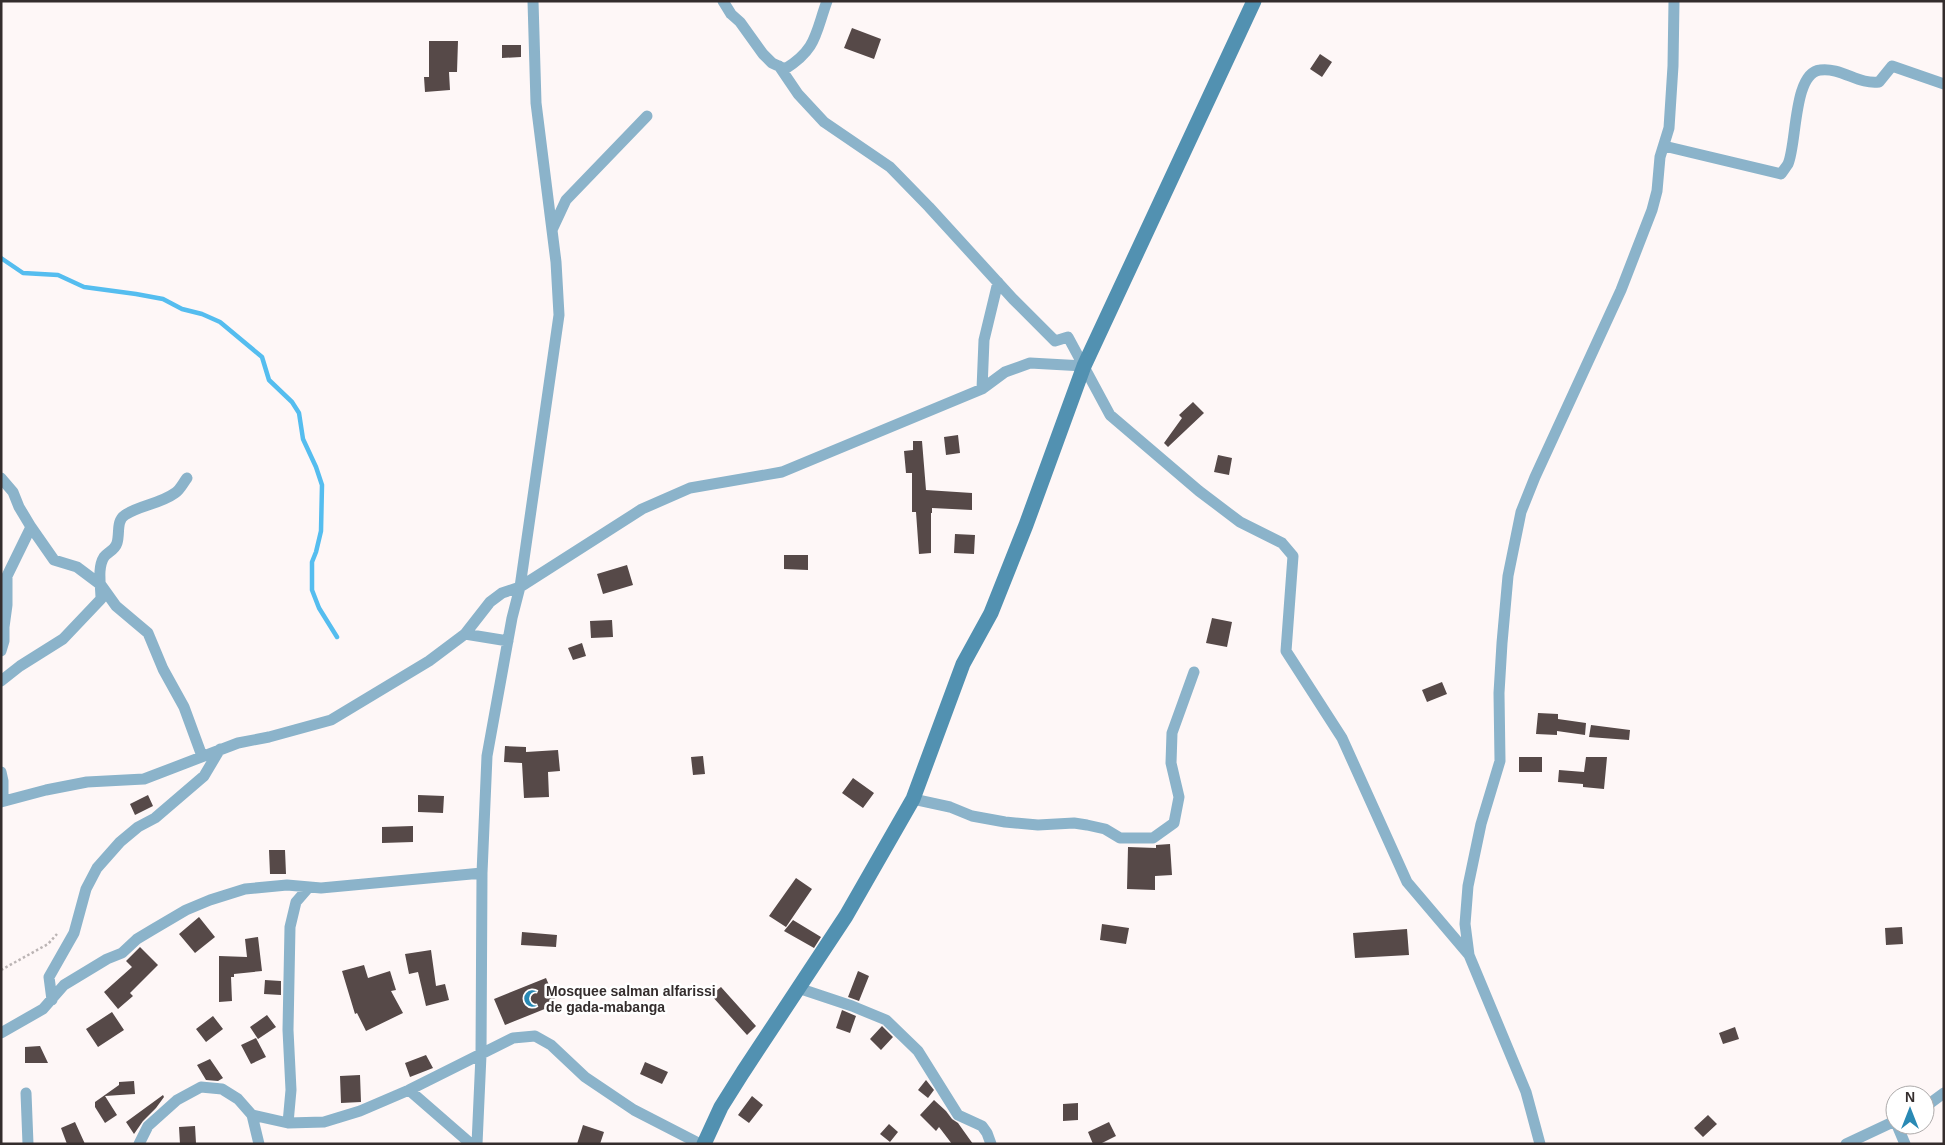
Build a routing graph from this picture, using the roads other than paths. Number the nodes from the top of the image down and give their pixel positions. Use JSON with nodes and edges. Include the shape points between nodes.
{"nodes":[{"id":1,"x":533,"y":1,"type":"edge"},
{"id":2,"x":723,"y":1,"type":"edge"},
{"id":3,"x":827,"y":1,"type":"edge"},
{"id":4,"x":1254,"y":1,"type":"edge"},
{"id":5,"x":1674,"y":1,"type":"edge"},
{"id":6,"x":779,"y":66,"type":"junction"},
{"id":7,"x":1944,"y":84,"type":"edge"},
{"id":8,"x":647,"y":116,"type":"dead end"},
{"id":9,"x":1664,"y":146,"type":"junction"},
{"id":10,"x":552,"y":232,"type":"junction"},
{"id":11,"x":998,"y":282,"type":"junction"},
{"id":12,"x":1084,"y":366,"type":"junction"},
{"id":13,"x":982,"y":389,"type":"junction"},
{"id":14,"x":1,"y":478,"type":"edge"},
{"id":15,"x":187,"y":478,"type":"dead end"},
{"id":16,"x":31,"y":527,"type":"junction"},
{"id":17,"x":101,"y":585,"type":"junction"},
{"id":18,"x":520,"y":587,"type":"junction"},
{"id":19,"x":465,"y":634,"type":"junction"},
{"id":20,"x":508,"y":641,"type":"junction"},
{"id":21,"x":1,"y":652,"type":"edge"},
{"id":22,"x":1194,"y":672,"type":"dead end"},
{"id":23,"x":1,"y":681,"type":"edge"},
{"id":24,"x":220,"y":748,"type":"junction"},
{"id":25,"x":202,"y":756,"type":"junction"},
{"id":26,"x":1,"y":772,"type":"edge"},
{"id":27,"x":913,"y":799,"type":"junction"},
{"id":28,"x":2,"y":801,"type":"edge"},
{"id":29,"x":482,"y":873,"type":"junction"},
{"id":30,"x":308,"y":887,"type":"junction"},
{"id":31,"x":1468,"y":955,"type":"junction"},
{"id":32,"x":798,"y":988,"type":"junction"},
{"id":33,"x":52,"y":1000,"type":"junction"},
{"id":34,"x":1,"y":1033,"type":"edge"},
{"id":35,"x":481,"y":1055,"type":"junction"},
{"id":36,"x":409,"y":1090,"type":"junction"},
{"id":37,"x":26,"y":1093,"type":"dead end"},
{"id":38,"x":252,"y":1115,"type":"junction"},
{"id":39,"x":288,"y":1123,"type":"junction"},
{"id":40,"x":1885,"y":1126,"type":"edge"},
{"id":41,"x":28,"y":1144,"type":"edge"},
{"id":42,"x":139,"y":1144,"type":"edge"},
{"id":43,"x":259,"y":1144,"type":"edge"},
{"id":44,"x":471,"y":1144,"type":"edge"},
{"id":45,"x":477,"y":1144,"type":"edge"},
{"id":46,"x":700,"y":1144,"type":"edge"},
{"id":47,"x":704,"y":1144,"type":"edge"},
{"id":48,"x":991,"y":1144,"type":"edge"},
{"id":49,"x":1540,"y":1144,"type":"edge"},
{"id":50,"x":1846,"y":1144,"type":"edge"}],
"edges":[{"from":1,"to":10,"type":"street","via":[[536,103]]},
{"from":2,"to":6,"type":"street","via":[[763,54]]},
{"from":3,"to":6,"type":"street","via":[[812,46],[800,59],[785,68]]},
{"from":4,"to":12,"type":"street"},
{"from":5,"to":9,"type":"street","via":[[1669,128]]},
{"from":6,"to":11,"type":"street","via":[[798,94],[824,122],[890,168]]},
{"from":7,"to":9,"type":"street","via":[[1892,66],[1879,82],[1871,83],[1835,71],[1813,72],[1805,80],[1788,164],[1781,174]]},
{"from":8,"to":10,"type":"street","via":[[566,200]]},
{"from":9,"to":31,"type":"street","via":[[1655,200],[1638,250],[1521,512],[1508,576],[1502,643],[1500,761],[1481,824],[1468,886],[1465,924]]},
{"from":10,"to":18,"type":"street","via":[[559,315]]},
{"from":11,"to":12,"type":"street","via":[[1055,341],[1068,337]]},
{"from":11,"to":13,"type":"street","via":[[984,340]]},
{"from":12,"to":13,"type":"street","via":[[1030,363],[1005,372]]},
{"from":12,"to":27,"type":"street","via":[[1026,525],[991,613],[963,664]]},
{"from":12,"to":31,"type":"street","via":[[1110,416],[1199,491],[1240,522],[1282,543],[1293,556],[1286,651],[1342,738],[1407,882]]},
{"from":13,"to":18,"type":"street","via":[[782,472],[690,488],[642,510]]},
{"from":14,"to":16,"type":"street","via":[[13,492]]},
{"from":15,"to":17,"type":"street","via":[[176,493],[123,516],[116,546],[103,558]]},
{"from":16,"to":17,"type":"street","via":[[54,560],[77,567]]},
{"from":16,"to":21,"type":"street","via":[[7,576]]},
{"from":17,"to":23,"type":"street","via":[[101,599],[75,628]]},
{"from":17,"to":25,"type":"street","via":[[116,606],[148,633],[184,707]]},
{"from":18,"to":19,"type":"street","via":[[502,593],[490,602]]},
{"from":18,"to":20,"type":"street"},
{"from":19,"to":20,"type":"street"},
{"from":19,"to":24,"type":"street","via":[[429,661],[331,720]]},
{"from":20,"to":29,"type":"street","via":[[487,756]]},
{"from":22,"to":27,"type":"street","via":[[1172,733],[1171,763],[1179,797],[1174,823],[1153,838],[1120,838],[1105,829],[1074,823],[1038,825],[1005,822]]},
{"from":24,"to":25,"type":"street"},
{"from":24,"to":33,"type":"street","via":[[204,776],[120,842],[97,868],[86,889],[74,933],[49,977]]},
{"from":25,"to":28,"type":"street","via":[[144,779],[88,782]]},
{"from":26,"to":28,"type":"street"},
{"from":27,"to":32,"type":"street","via":[[846,916]]},
{"from":29,"to":30,"type":"street"},
{"from":29,"to":35,"type":"street"},
{"from":30,"to":33,"type":"street","via":[[287,885],[244,889],[186,910],[137,939],[122,952],[64,984]]},
{"from":30,"to":39,"type":"street","via":[[296,902],[290,927],[288,1030],[291,1090]]},
{"from":31,"to":49,"type":"street","via":[[1526,1092]]},
{"from":32,"to":47,"type":"street","via":[[721,1107]]},
{"from":32,"to":48,"type":"street","via":[[886,1020],[918,1051],[958,1116],[982,1126]]},
{"from":33,"to":34,"type":"street","via":[[43,1009]]},
{"from":35,"to":36,"type":"street"},
{"from":35,"to":45,"type":"street"},
{"from":35,"to":46,"type":"street","via":[[513,1038],[535,1036],[551,1045],[585,1077],[634,1110]]},
{"from":36,"to":39,"type":"street","via":[[324,1122]]},
{"from":36,"to":44,"type":"street"},
{"from":37,"to":41,"type":"street"},
{"from":38,"to":39,"type":"street"},
{"from":38,"to":42,"type":"street","via":[[238,1099],[222,1089],[200,1087],[176,1100],[148,1126]]},
{"from":38,"to":43,"type":"street"},
{"from":40,"to":50,"type":"street"}]}
